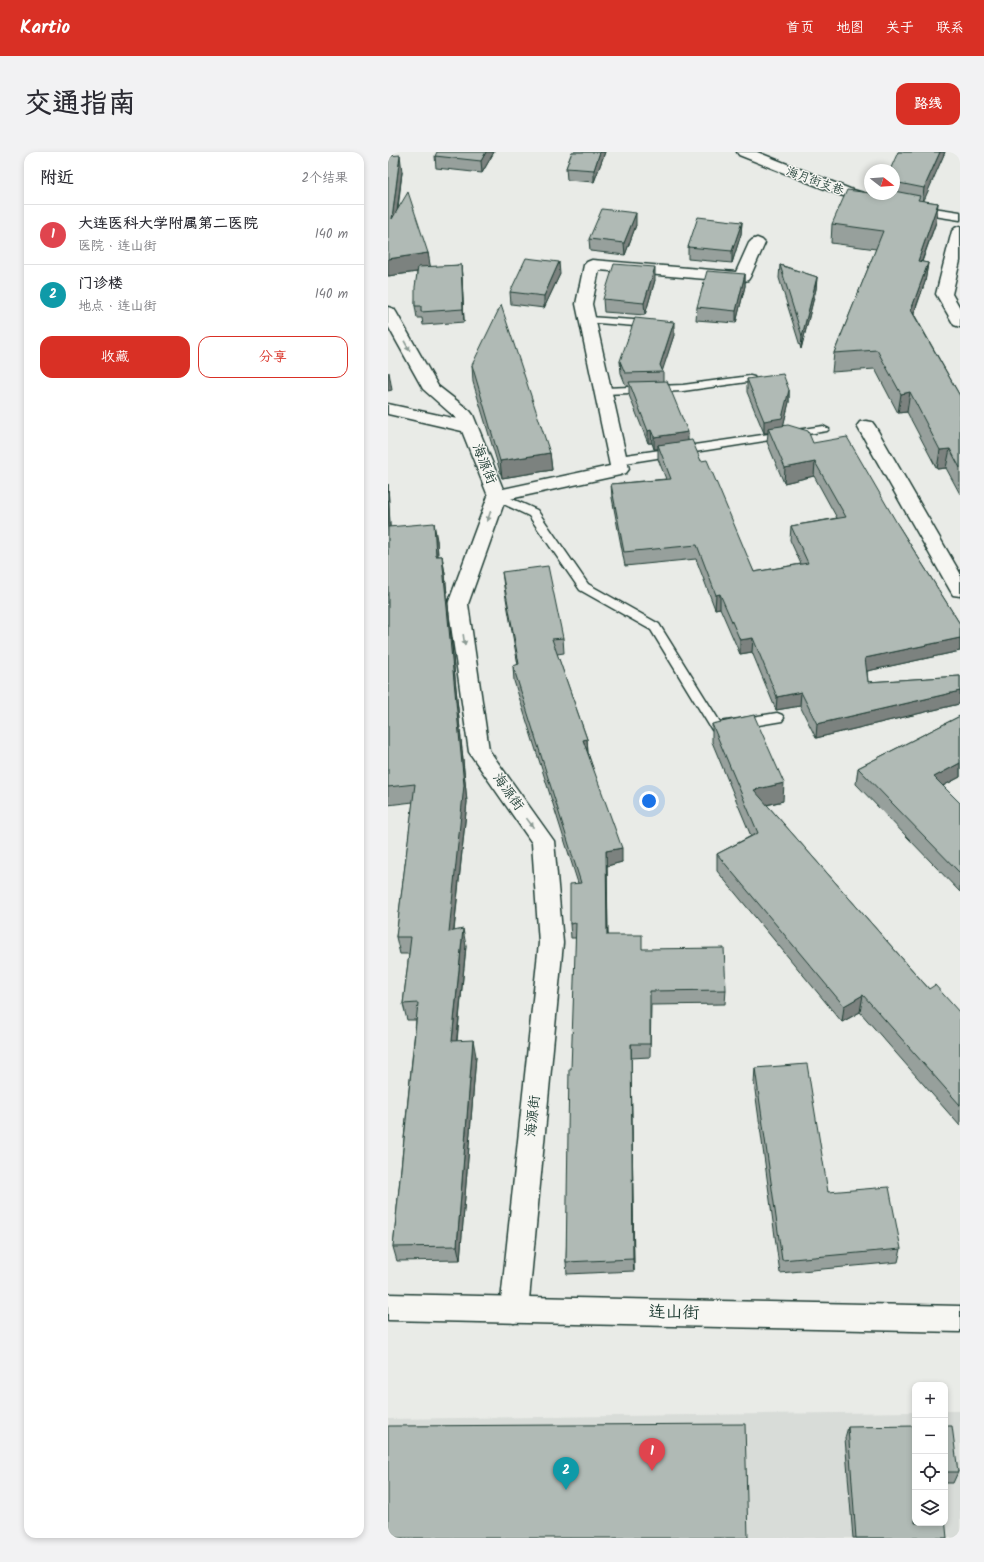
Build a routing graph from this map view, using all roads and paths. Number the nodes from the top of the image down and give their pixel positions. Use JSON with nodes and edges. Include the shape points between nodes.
{"nodes":[{"id":1,"x":744,"y":152,"type":"edge"},
{"id":2,"x":960,"y":216,"type":"edge"},
{"id":3,"x":960,"y":231,"type":"edge"},
{"id":4,"x":757,"y":243,"type":"dead end"},
{"id":5,"x":388,"y":312,"type":"edge"},
{"id":6,"x":589,"y":320,"type":"junction"},
{"id":7,"x":960,"y":321,"type":"edge"},
{"id":8,"x":648,"y":324,"type":"edge"},
{"id":9,"x":750,"y":379,"type":"edge"},
{"id":10,"x":604,"y":391,"type":"junction"},
{"id":11,"x":388,"y":409,"type":"edge"},
{"id":12,"x":866,"y":426,"type":"dead end"},
{"id":13,"x":469,"y":427,"type":"junction"},
{"id":14,"x":823,"y":429,"type":"dead end"},
{"id":15,"x":618,"y":460,"type":"junction"},
{"id":16,"x":497,"y":496,"type":"junction"},
{"id":17,"x":960,"y":590,"type":"edge"},
{"id":18,"x":776,"y":718,"type":"dead end"},
{"id":19,"x":388,"y":1307,"type":"edge"},
{"id":20,"x":514,"y":1310,"type":"junction"},
{"id":21,"x":960,"y":1319,"type":"edge"}],
"edges":[{"from":1,"to":2,"type":"street","name":"海月街支巷","via":[[845,192],[890,205]]},
{"from":3,"to":7,"type":"street","via":[[944,294]]},
{"from":4,"to":6,"type":"street","via":[[742,277],[592,265],[584,304]]},
{"from":5,"to":13,"type":"street","name":"海源街","one_way":true,"via":[[431,389],[464,415]]},
{"from":6,"to":8,"type":"lane"},
{"from":6,"to":10,"type":"street"},
{"from":9,"to":10,"type":"lane","via":[[683,388]]},
{"from":10,"to":15,"type":"street"},
{"from":11,"to":13,"type":"street"},
{"from":12,"to":17,"type":"street"},
{"from":13,"to":16,"type":"street","name":"海源街"},
{"from":14,"to":15,"type":"lane"},
{"from":15,"to":16,"type":"street","via":[[620,469]]},
{"from":16,"to":18,"type":"lane","via":[[532,513],[584,587],[655,627],[717,727]]},
{"from":16,"to":20,"type":"street","name":"海源街","one_way":true,"via":[[458,604],[479,752],[543,841],[551,943]]},
{"from":19,"to":20,"type":"street","name":"连山街"},
{"from":20,"to":21,"type":"street","name":"连山街"}]}
